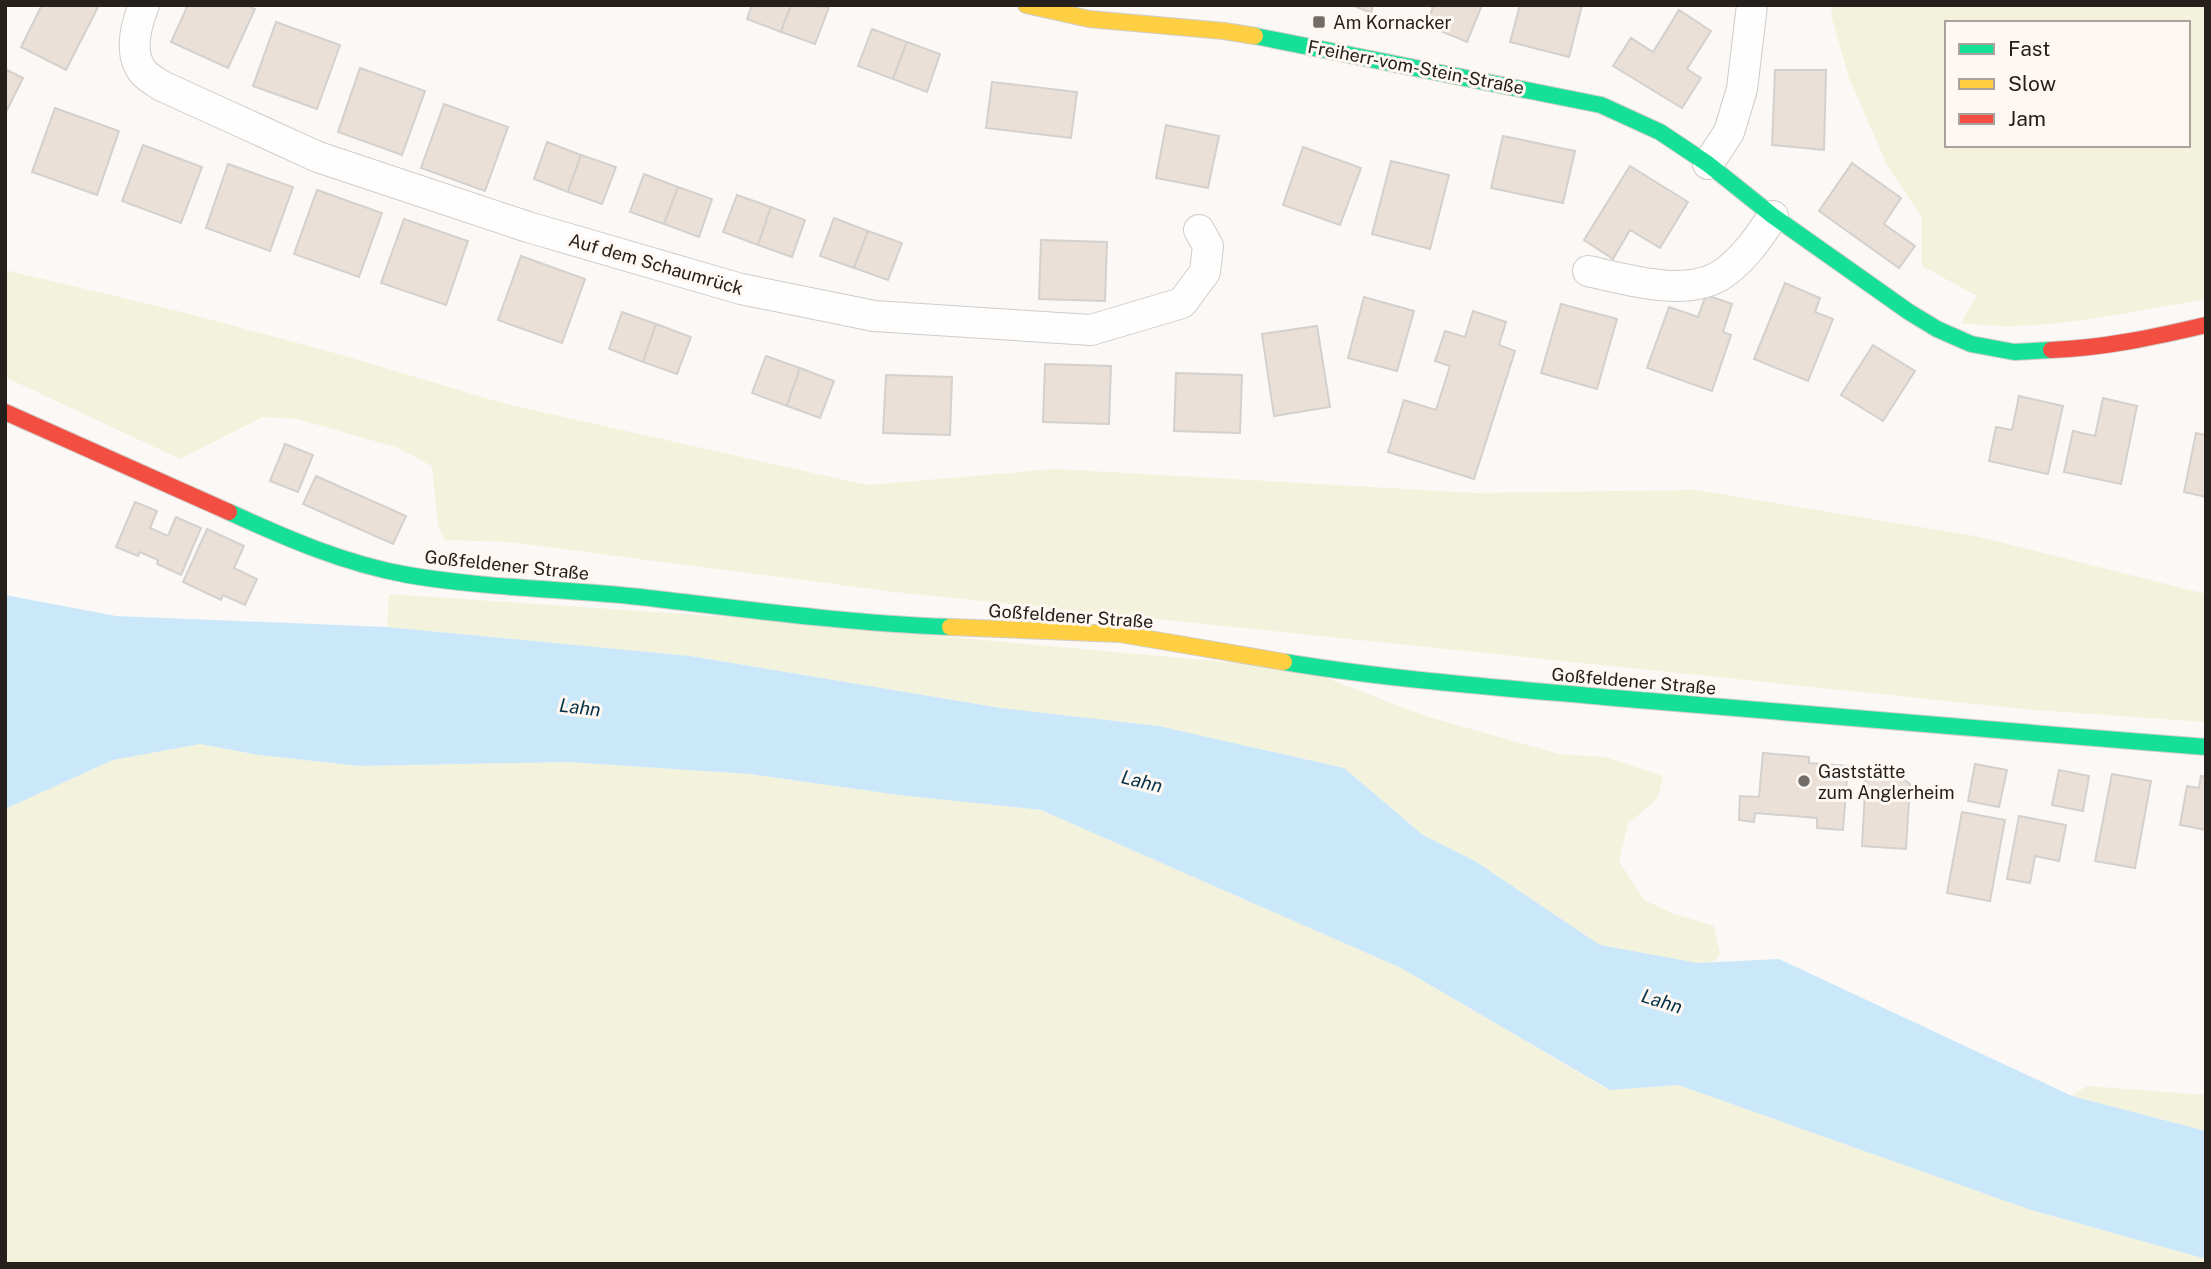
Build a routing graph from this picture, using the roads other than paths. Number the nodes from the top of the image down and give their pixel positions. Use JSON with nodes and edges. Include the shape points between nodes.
{"nodes":[{"id":1,"x":144,"y":5,"type":"edge"},
{"id":2,"x":1026,"y":5,"type":"edge"},
{"id":3,"x":1752,"y":5,"type":"edge"},
{"id":4,"x":1708,"y":164,"type":"junction"},
{"id":5,"x":1773,"y":216,"type":"junction"},
{"id":6,"x":1199,"y":230,"type":"dead end"},
{"id":7,"x":1588,"y":271,"type":"dead end"},
{"id":8,"x":2206,"y":325,"type":"edge"},
{"id":9,"x":5,"y":412,"type":"edge"},
{"id":10,"x":2206,"y":747,"type":"edge"}],
"edges":[{"from":1,"to":6,"type":"street","name":"Auf dem Schaumrück","via":[[134,48],[142,71],[162,86],[318,157],[528,227],[741,289],[874,316],[1091,330],[1182,303],[1205,272],[1208,246]]},
{"from":2,"to":4,"type":"main road","name":"Freiherr-vom-Stein-Straße","via":[[1090,19],[1224,31],[1601,105],[1660,132]]},
{"from":3,"to":4,"type":"street","via":[[1742,89],[1729,132]]},
{"from":4,"to":5,"type":"main road","name":"Freiherr-vom-Stein-Straße"},
{"from":5,"to":7,"type":"street","via":[[1753,246],[1723,275],[1691,286],[1649,285]]},
{"from":5,"to":8,"type":"main road","name":"Freiherr-vom-Stein-Straße","via":[[1909,312],[1971,344],[2014,352],[2080,349]]},
{"from":9,"to":10,"type":"main road","name":"Goßfeldener Straße","via":[[289,539],[407,575],[896,625],[1120,634],[1332,670],[1430,681]]}]}
